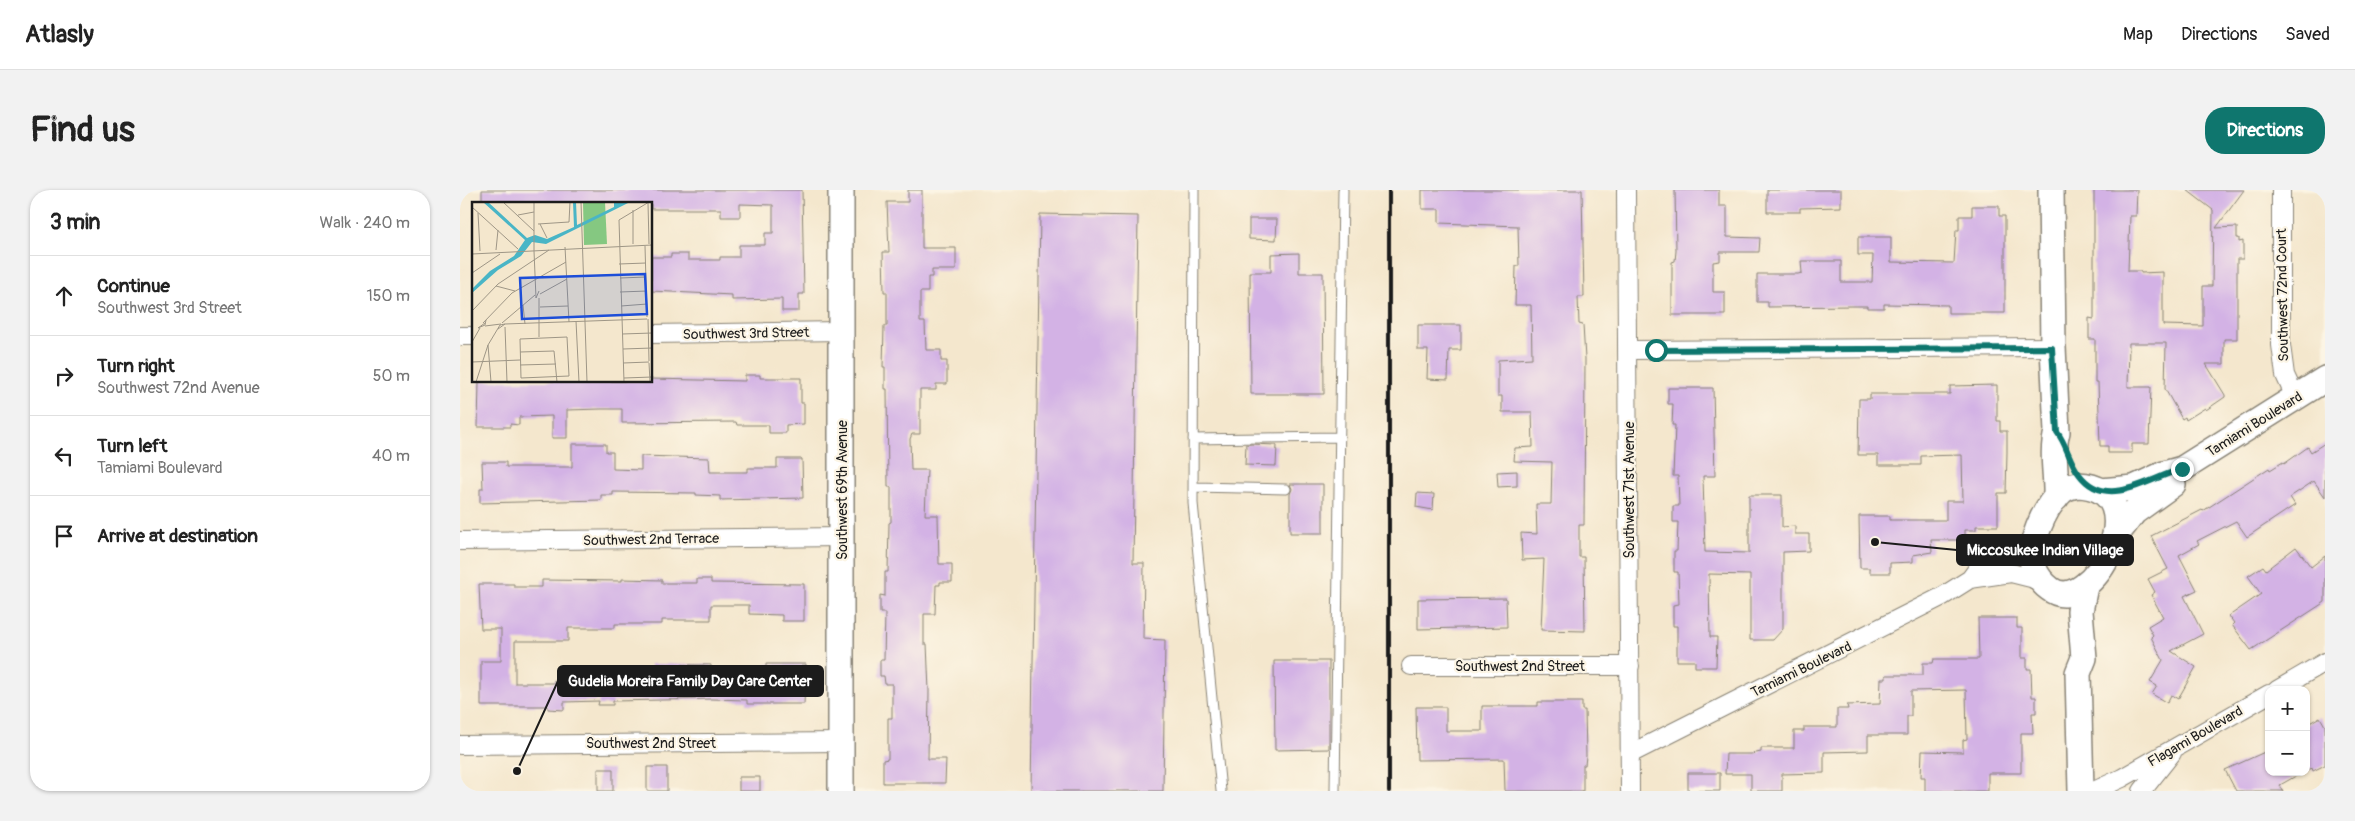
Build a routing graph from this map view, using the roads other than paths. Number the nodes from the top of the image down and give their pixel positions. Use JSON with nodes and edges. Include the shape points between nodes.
{"nodes":[{"id":1,"x":841,"y":190,"type":"edge"},
{"id":2,"x":1194,"y":190,"type":"edge"},
{"id":3,"x":1343,"y":190,"type":"edge"},
{"id":4,"x":1626,"y":190,"type":"edge"},
{"id":5,"x":2051,"y":190,"type":"edge"},
{"id":6,"x":2281,"y":190,"type":"edge"},
{"id":7,"x":842,"y":331,"type":"junction"},
{"id":8,"x":652,"y":334,"type":"edge"},
{"id":9,"x":2052,"y":348,"type":"junction"},
{"id":10,"x":1629,"y":350,"type":"junction"},
{"id":11,"x":2325,"y":379,"type":"edge"},
{"id":12,"x":2296,"y":398,"type":"junction"},
{"id":13,"x":2057,"y":432,"type":"junction"},
{"id":14,"x":1339,"y":437,"type":"junction"},
{"id":15,"x":1193,"y":439,"type":"junction"},
{"id":16,"x":2182,"y":469,"type":"junction"},
{"id":17,"x":1193,"y":487,"type":"junction"},
{"id":18,"x":2095,"y":488,"type":"junction"},
{"id":19,"x":1286,"y":489,"type":"dead end"},
{"id":20,"x":2056,"y":498,"type":"junction"},
{"id":21,"x":842,"y":537,"type":"junction"},
{"id":22,"x":2114,"y":538,"type":"junction"},
{"id":23,"x":460,"y":541,"type":"edge"},
{"id":24,"x":2034,"y":542,"type":"junction"},
{"id":25,"x":1970,"y":579,"type":"junction"},
{"id":26,"x":2046,"y":585,"type":"junction"},
{"id":27,"x":2085,"y":586,"type":"junction"},
{"id":28,"x":2325,"y":662,"type":"edge"},
{"id":29,"x":1411,"y":666,"type":"dead end"},
{"id":30,"x":1630,"y":666,"type":"junction"},
{"id":31,"x":2078,"y":673,"type":"junction"},
{"id":32,"x":2283,"y":686,"type":"edge"},
{"id":33,"x":2265,"y":696,"type":"edge"},
{"id":34,"x":841,"y":742,"type":"junction"},
{"id":35,"x":460,"y":745,"type":"edge"},
{"id":36,"x":2175,"y":748,"type":"junction"},
{"id":37,"x":1630,"y":754,"type":"junction"},
{"id":38,"x":841,"y":791,"type":"edge"},
{"id":39,"x":1221,"y":791,"type":"edge"},
{"id":40,"x":1335,"y":791,"type":"edge"},
{"id":41,"x":1630,"y":791,"type":"edge"},
{"id":42,"x":2081,"y":791,"type":"edge"},
{"id":43,"x":2094,"y":791,"type":"edge"},
{"id":44,"x":2142,"y":791,"type":"edge"}],
"edges":[{"from":1,"to":7,"type":"street","name":"Southwest 69th Avenue"},
{"from":2,"to":15,"type":"lane"},
{"from":3,"to":14,"type":"lane"},
{"from":4,"to":10,"type":"street","name":"Southwest 71st Avenue"},
{"from":5,"to":9,"type":"street"},
{"from":6,"to":12,"type":"street","name":"Southwest 72nd Court","via":[[2281,345],[2285,375]]},
{"from":7,"to":8,"type":"street","name":"Southwest 3rd Street"},
{"from":7,"to":21,"type":"street","name":"Southwest 69th Avenue"},
{"from":9,"to":10,"type":"street"},
{"from":9,"to":13,"type":"street"},
{"from":10,"to":30,"type":"street","name":"Southwest 71st Avenue"},
{"from":11,"to":12,"type":"street","name":"Tamiami Boulevard"},
{"from":12,"to":16,"type":"street","name":"Tamiami Boulevard"},
{"from":13,"to":18,"type":"street","via":[[2078,473]]},
{"from":13,"to":20,"type":"street","via":[[2053,445]]},
{"from":14,"to":15,"type":"lane"},
{"from":14,"to":40,"type":"lane"},
{"from":15,"to":17,"type":"lane"},
{"from":16,"to":18,"type":"street","name":"Tamiami Boulevard","via":[[2134,488]]},
{"from":16,"to":22,"type":"street","name":"Tamiami Boulevard","via":[[2175,483],[2134,512]]},
{"from":17,"to":19,"type":"lane"},
{"from":17,"to":39,"type":"lane"},
{"from":18,"to":20,"type":"street","via":[[2068,487]]},
{"from":18,"to":22,"type":"street","via":[[2112,501],[2117,522]]},
{"from":20,"to":24,"type":"street"},
{"from":21,"to":23,"type":"street","name":"Southwest 2nd Terrace"},
{"from":21,"to":34,"type":"street","name":"Southwest 69th Avenue"},
{"from":22,"to":27,"type":"street","via":[[2104,563]]},
{"from":24,"to":25,"type":"street","name":"Tamiami Boulevard","via":[[2021,552],[1981,564]]},
{"from":24,"to":26,"type":"street","via":[[2033,567]]},
{"from":25,"to":26,"type":"street","name":"Tamiami Boulevard","via":[[2012,573]]},
{"from":25,"to":37,"type":"street","name":"Tamiami Boulevard","via":[[1843,648]]},
{"from":26,"to":27,"type":"street","via":[[2070,594]]},
{"from":26,"to":31,"type":"street","via":[[2064,615],[2070,659]]},
{"from":27,"to":31,"type":"street","via":[[2080,612],[2084,658]]},
{"from":28,"to":32,"type":"street"},
{"from":29,"to":30,"type":"street","name":"Southwest 2nd Street"},
{"from":30,"to":37,"type":"street","name":"Southwest 71st Avenue"},
{"from":31,"to":42,"type":"street"},
{"from":33,"to":36,"type":"street","name":"Flagami Boulevard"},
{"from":34,"to":35,"type":"street","name":"Southwest 2nd Street"},
{"from":34,"to":38,"type":"street","name":"Southwest 69th Avenue"},
{"from":36,"to":43,"type":"street","name":"Flagami Boulevard"},
{"from":36,"to":44,"type":"street"},
{"from":37,"to":41,"type":"street","name":"Southwest 71st Avenue"}]}
